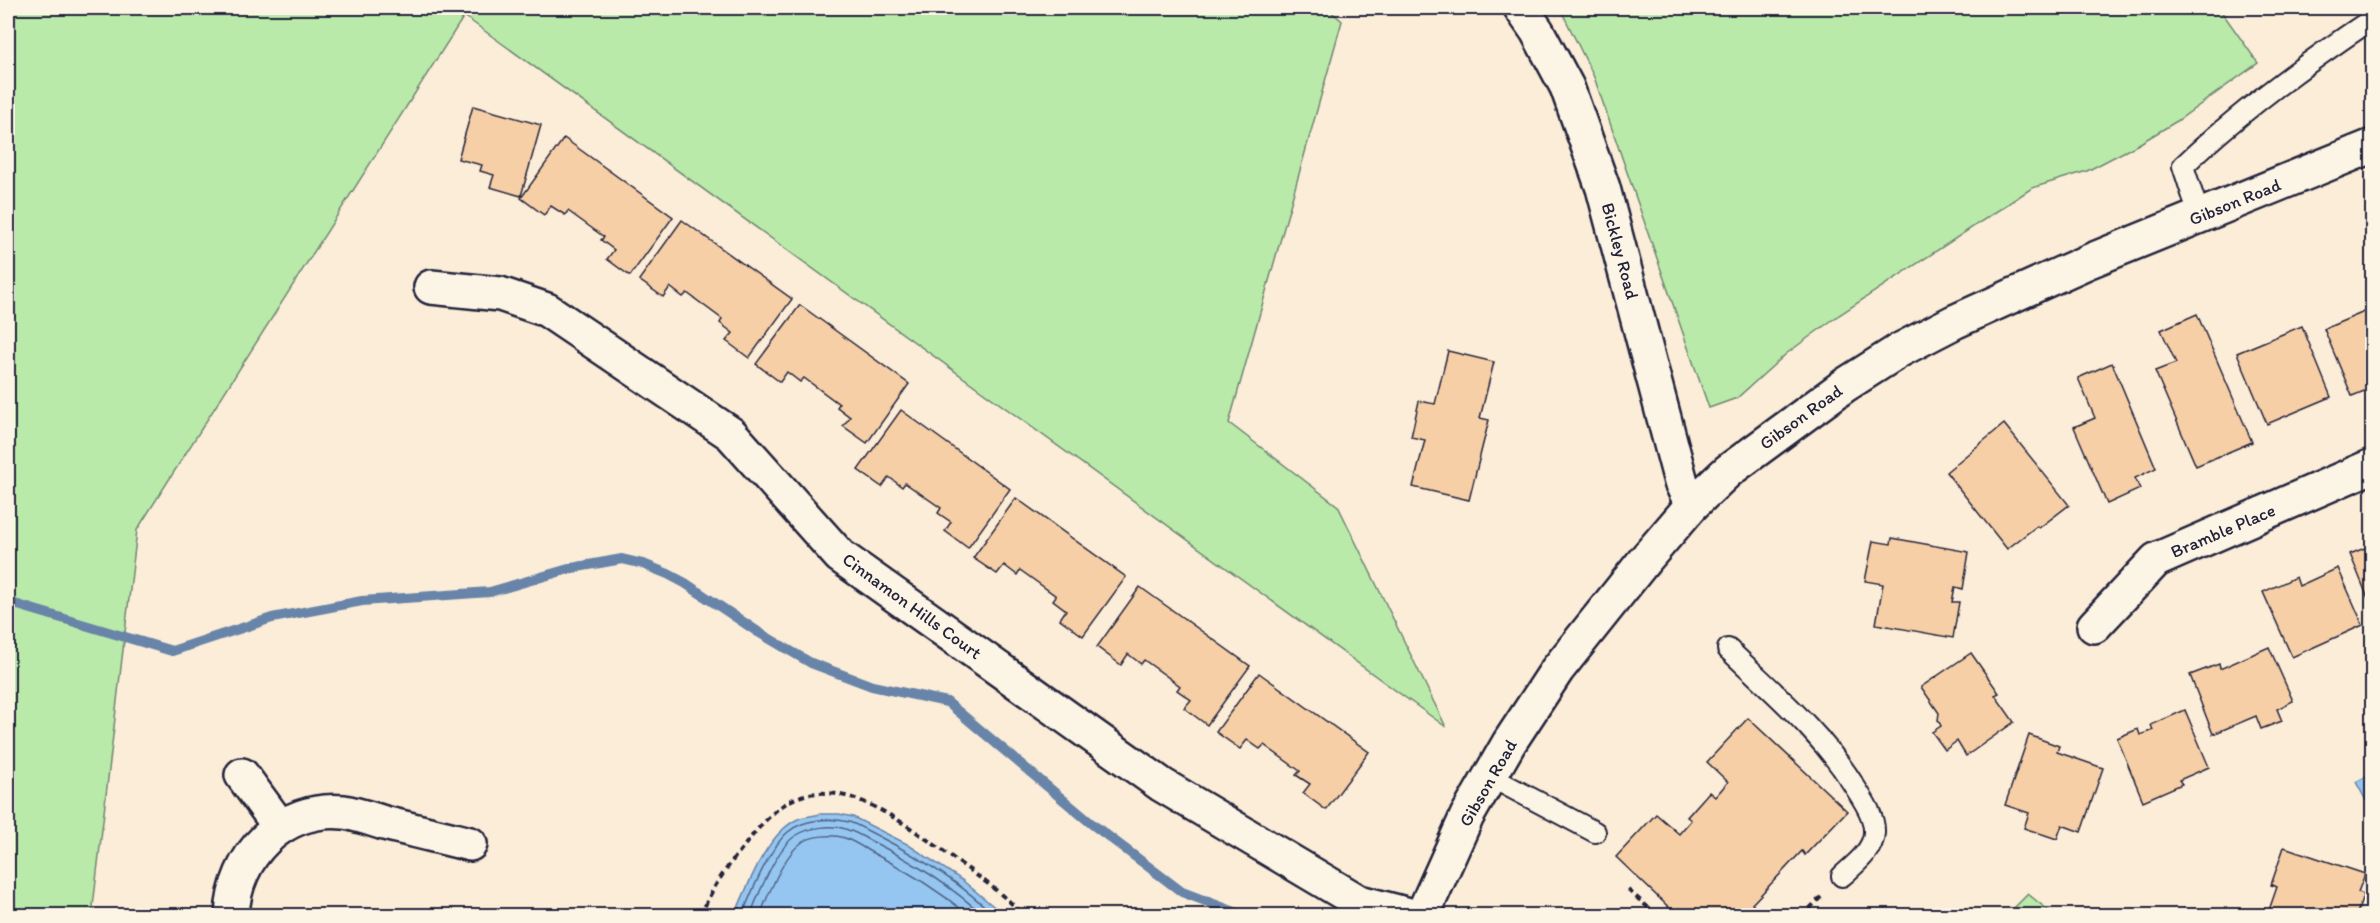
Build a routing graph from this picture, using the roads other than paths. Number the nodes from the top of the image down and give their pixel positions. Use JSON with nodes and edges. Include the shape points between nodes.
{"nodes":[{"id":1,"x":1521,"y":8,"type":"edge"},
{"id":2,"x":2373,"y":19,"type":"edge"},
{"id":3,"x":2373,"y":146,"type":"edge"},
{"id":4,"x":2199,"y":215,"type":"junction"},
{"id":5,"x":431,"y":287,"type":"dead end"},
{"id":6,"x":2373,"y":466,"type":"edge"},
{"id":7,"x":1692,"y":505,"type":"junction"},
{"id":8,"x":2094,"y":626,"type":"dead end"},
{"id":9,"x":1728,"y":650,"type":"dead end"},
{"id":10,"x":242,"y":776,"type":"dead end"},
{"id":11,"x":1489,"y":776,"type":"junction"},
{"id":12,"x":280,"y":827,"type":"junction"},
{"id":13,"x":1595,"y":832,"type":"dead end"},
{"id":14,"x":470,"y":844,"type":"dead end"},
{"id":15,"x":1842,"y":876,"type":"dead end"},
{"id":16,"x":232,"y":915,"type":"edge"},
{"id":17,"x":1413,"y":915,"type":"edge"},
{"id":18,"x":1422,"y":915,"type":"edge"}],
"edges":[{"from":1,"to":7,"type":"street","name":"Bickley Road","via":[[1567,87],[1603,188],[1682,482]]},
{"from":2,"to":4,"type":"lane","via":[[2214,137],[2183,166]]},
{"from":3,"to":4,"type":"street","name":"Gibson Road"},
{"from":4,"to":7,"type":"street","name":"Gibson Road","via":[[1965,317],[1900,350],[1769,440]]},
{"from":5,"to":17,"type":"street","name":"Cinnamon Hills Court","via":[[500,294],[547,310],[731,434],[840,556],[1162,785],[1359,902]]},
{"from":6,"to":8,"type":"street","name":"Bramble Place","via":[[2156,560]]},
{"from":7,"to":11,"type":"street","name":"Gibson Road","via":[[1602,610],[1557,670]]},
{"from":9,"to":15,"type":"lane","via":[[1815,732],[1862,798],[1872,819],[1872,839],[1864,855]]},
{"from":10,"to":12,"type":"street"},
{"from":11,"to":13,"type":"lane"},
{"from":11,"to":18,"type":"street","name":"Gibson Road"},
{"from":12,"to":14,"type":"street","via":[[310,814],[344,812]]},
{"from":12,"to":16,"type":"street","via":[[244,864]]}]}
